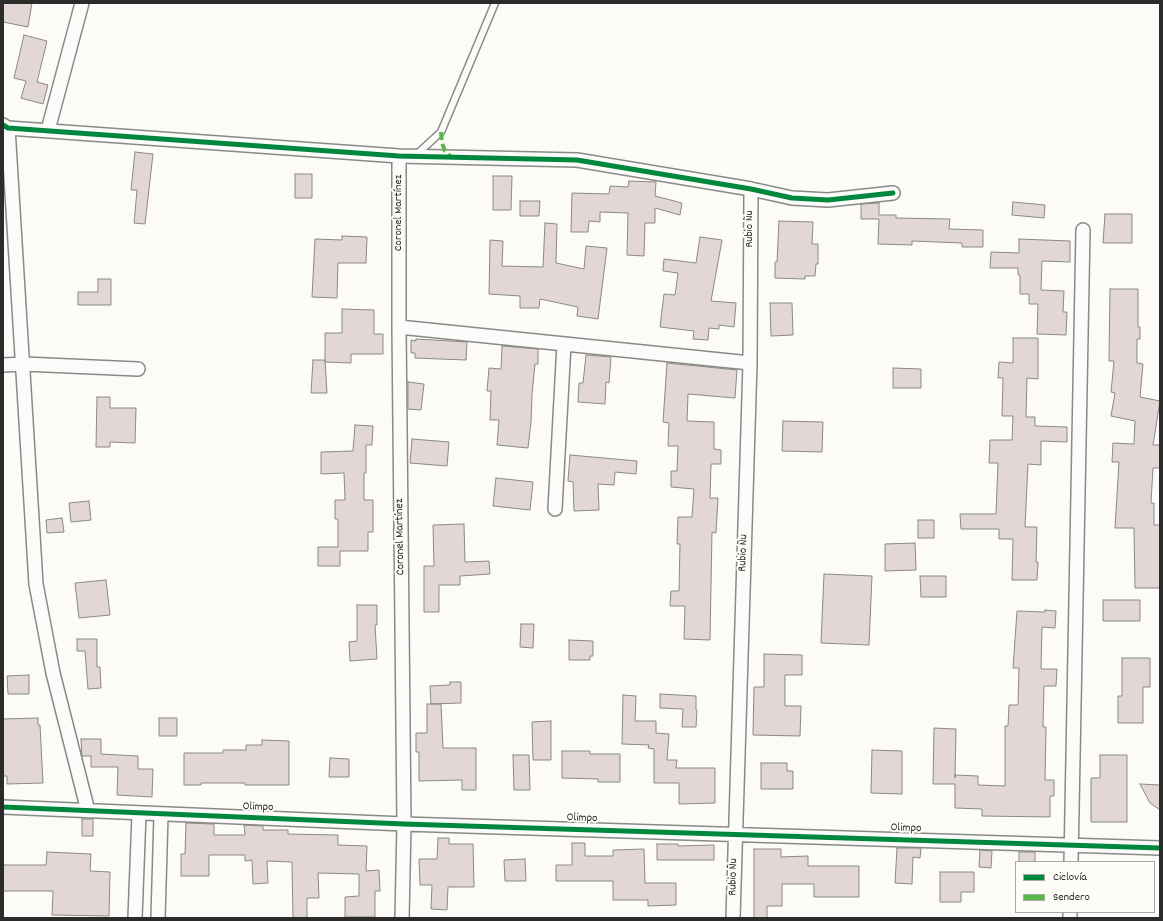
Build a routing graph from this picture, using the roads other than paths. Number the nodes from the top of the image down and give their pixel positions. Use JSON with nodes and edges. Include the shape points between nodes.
{"nodes":[{"id":1,"x":82,"y":3,"type":"edge"},
{"id":2,"x":495,"y":3,"type":"edge"},
{"id":3,"x":6,"y":126,"type":"edge"},
{"id":4,"x":48,"y":130,"type":"junction"},
{"id":5,"x":399,"y":156,"type":"junction"},
{"id":6,"x":414,"y":157,"type":"junction"},
{"id":7,"x":751,"y":189,"type":"junction"},
{"id":8,"x":893,"y":193,"type":"dead end"},
{"id":9,"x":1083,"y":230,"type":"dead end"},
{"id":10,"x":399,"y":327,"type":"junction"},
{"id":11,"x":564,"y":344,"type":"junction"},
{"id":12,"x":750,"y":363,"type":"junction"},
{"id":13,"x":24,"y":364,"type":"junction"},
{"id":14,"x":3,"y":365,"type":"edge"},
{"id":15,"x":138,"y":369,"type":"dead end"},
{"id":16,"x":555,"y":509,"type":"dead end"},
{"id":17,"x":3,"y":807,"type":"edge"},
{"id":18,"x":88,"y":811,"type":"junction"},
{"id":19,"x":139,"y":814,"type":"junction"},
{"id":20,"x":161,"y":814,"type":"junction"},
{"id":21,"x":404,"y":824,"type":"junction"},
{"id":22,"x":735,"y":833,"type":"junction"},
{"id":23,"x":1072,"y":844,"type":"junction"},
{"id":24,"x":1160,"y":848,"type":"edge"},
{"id":25,"x":1071,"y":861,"type":"edge"},
{"id":26,"x":135,"y":918,"type":"edge"},
{"id":27,"x":158,"y":918,"type":"edge"},
{"id":28,"x":402,"y":918,"type":"edge"},
{"id":29,"x":733,"y":918,"type":"edge"}],
"edges":[{"from":1,"to":4,"type":"street"},
{"from":2,"to":6,"type":"lane","via":[[441,132]]},
{"from":3,"to":4,"type":"street"},
{"from":3,"to":13,"type":"street"},
{"from":4,"to":5,"type":"street"},
{"from":5,"to":6,"type":"street"},
{"from":5,"to":10,"type":"street","name":"Coronel Martínez"},
{"from":6,"to":7,"type":"street","via":[[577,160]]},
{"from":7,"to":8,"type":"street","via":[[792,198],[828,200]]},
{"from":7,"to":12,"type":"street","name":"Rubio Ñu"},
{"from":9,"to":23,"type":"street"},
{"from":10,"to":11,"type":"street"},
{"from":10,"to":21,"type":"street","name":"Coronel Martínez"},
{"from":11,"to":12,"type":"street"},
{"from":11,"to":16,"type":"street"},
{"from":12,"to":22,"type":"street","name":"Rubio Ñu"},
{"from":13,"to":14,"type":"street"},
{"from":13,"to":15,"type":"street"},
{"from":13,"to":18,"type":"street","via":[[36,584],[53,673]]},
{"from":17,"to":18,"type":"street","name":"Olimpo"},
{"from":18,"to":19,"type":"street","name":"Olimpo"},
{"from":19,"to":20,"type":"street","name":"Olimpo"},
{"from":19,"to":26,"type":"street"},
{"from":20,"to":21,"type":"street","name":"Olimpo"},
{"from":20,"to":27,"type":"street"},
{"from":21,"to":22,"type":"street","name":"Olimpo"},
{"from":21,"to":28,"type":"street","name":"Coronel Martínez"},
{"from":22,"to":23,"type":"street","name":"Olimpo"},
{"from":22,"to":29,"type":"street","name":"Rubio Ñu"},
{"from":23,"to":24,"type":"street","name":"Olimpo"},
{"from":23,"to":25,"type":"street"}]}
